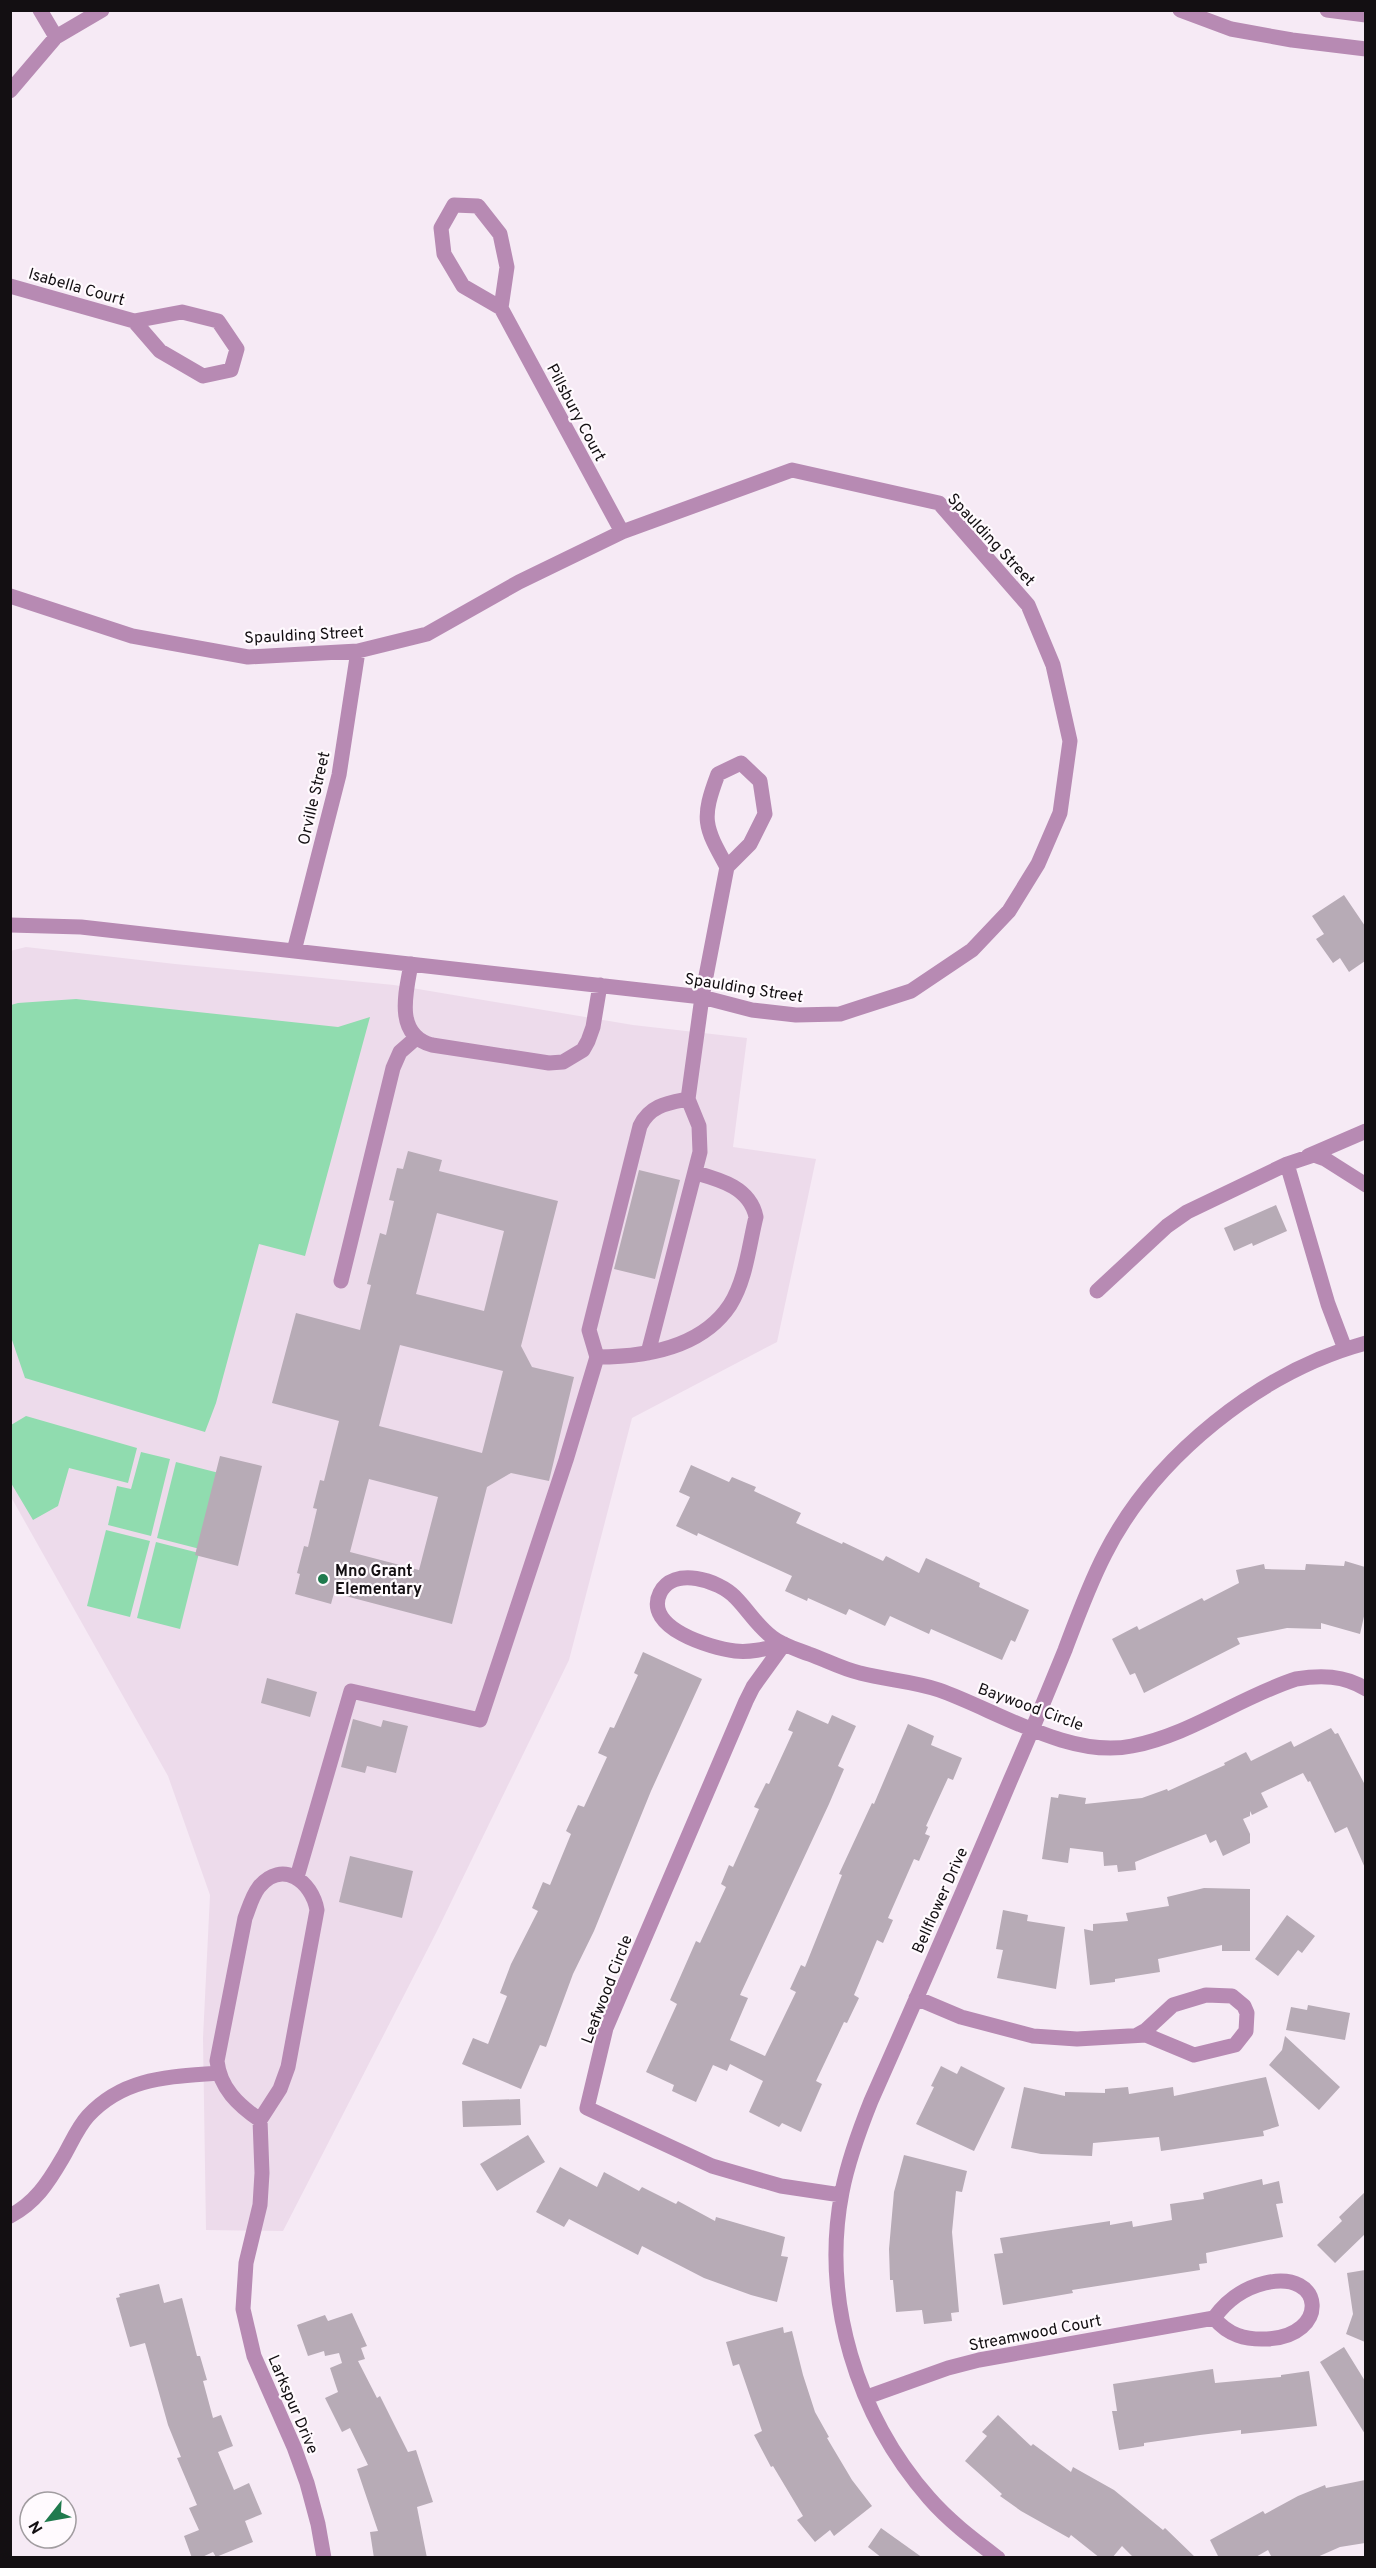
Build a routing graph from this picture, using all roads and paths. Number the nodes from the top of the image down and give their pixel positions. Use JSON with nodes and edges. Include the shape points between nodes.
{"nodes":[{"id":1,"x":40,"y":10,"type":"edge"},
{"id":2,"x":102,"y":10,"type":"edge"},
{"id":3,"x":1180,"y":10,"type":"edge"},
{"id":4,"x":1327,"y":10,"type":"edge"},
{"id":5,"x":1365,"y":15,"type":"edge"},
{"id":6,"x":56,"y":37,"type":"junction"},
{"id":7,"x":1365,"y":49,"type":"edge"},
{"id":8,"x":10,"y":91,"type":"edge"},
{"id":9,"x":10,"y":286,"type":"edge"},
{"id":10,"x":501,"y":308,"type":"junction"},
{"id":11,"x":134,"y":321,"type":"junction"},
{"id":12,"x":622,"y":532,"type":"junction"},
{"id":13,"x":10,"y":596,"type":"edge"},
{"id":14,"x":358,"y":651,"type":"junction"},
{"id":15,"x":727,"y":867,"type":"junction"},
{"id":16,"x":10,"y":925,"type":"edge"},
{"id":17,"x":294,"y":951,"type":"junction"},
{"id":18,"x":411,"y":964,"type":"junction"},
{"id":19,"x":600,"y":985,"type":"junction"},
{"id":20,"x":702,"y":997,"type":"junction"},
{"id":21,"x":416,"y":1038,"type":"junction"},
{"id":22,"x":688,"y":1099,"type":"junction"},
{"id":23,"x":1365,"y":1131,"type":"edge"},
{"id":24,"x":1308,"y":1156,"type":"junction"},
{"id":25,"x":1287,"y":1164,"type":"junction"},
{"id":26,"x":696,"y":1173,"type":"junction"},
{"id":27,"x":1365,"y":1185,"type":"edge"},
{"id":28,"x":341,"y":1281,"type":"dead end"},
{"id":29,"x":1097,"y":1291,"type":"dead end"},
{"id":30,"x":1365,"y":1342,"type":"edge"},
{"id":31,"x":1345,"y":1349,"type":"junction"},
{"id":32,"x":648,"y":1353,"type":"junction"},
{"id":33,"x":597,"y":1357,"type":"junction"},
{"id":34,"x":784,"y":1644,"type":"junction"},
{"id":35,"x":1365,"y":1689,"type":"edge"},
{"id":36,"x":1033,"y":1729,"type":"junction"},
{"id":37,"x":297,"y":1877,"type":"junction"},
{"id":38,"x":916,"y":1998,"type":"junction"},
{"id":39,"x":1137,"y":2035,"type":"junction"},
{"id":40,"x":218,"y":2073,"type":"junction"},
{"id":41,"x":260,"y":2120,"type":"junction"},
{"id":42,"x":841,"y":2195,"type":"junction"},
{"id":43,"x":10,"y":2216,"type":"edge"},
{"id":44,"x":1214,"y":2318,"type":"junction"},
{"id":45,"x":867,"y":2397,"type":"junction"},
{"id":46,"x":324,"y":2558,"type":"edge"},
{"id":47,"x":998,"y":2558,"type":"edge"}],
"edges":[{"from":1,"to":6,"type":"street"},
{"from":2,"to":6,"type":"street"},
{"from":3,"to":7,"type":"street","via":[[1231,28]]},
{"from":4,"to":5,"type":"street"},
{"from":6,"to":8,"type":"street"},
{"from":9,"to":11,"type":"street","name":"Isabella Court"},
{"from":10,"to":10,"type":"street","via":[[507,267],[500,234],[478,206],[454,205],[441,228],[444,254],[463,286]]},
{"from":10,"to":12,"type":"street","name":"Pillsbury Court"},
{"from":11,"to":11,"type":"street","via":[[160,351],[203,376],[231,370],[237,349],[218,321],[182,312]]},
{"from":12,"to":14,"type":"street","name":"Spaulding Street","via":[[519,582],[427,634]]},
{"from":12,"to":20,"type":"street","name":"Spaulding Street","via":[[792,470],[939,503],[1028,605],[1053,665],[1070,741],[1060,813],[1038,864],[1009,911],[972,950],[911,991],[840,1014],[752,1010]]},
{"from":13,"to":14,"type":"street","name":"Spaulding Street","via":[[132,636],[248,657]]},
{"from":14,"to":17,"type":"street","name":"Orville Street","via":[[339,775]]},
{"from":15,"to":15,"type":"street","via":[[750,844],[765,814],[760,781],[741,763],[718,774],[706,805],[709,835]]},
{"from":15,"to":20,"type":"street"},
{"from":16,"to":17,"type":"street","name":"Spaulding Street","via":[[81,927]]},
{"from":17,"to":18,"type":"street","name":"Spaulding Street"},
{"from":18,"to":19,"type":"street","name":"Spaulding Street"},
{"from":18,"to":21,"type":"street","via":[[403,1006]]},
{"from":19,"to":20,"type":"street","name":"Spaulding Street"},
{"from":19,"to":21,"type":"street","via":[[588,1041],[583,1050],[562,1062],[549,1064],[432,1045]]},
{"from":20,"to":22,"type":"street"},
{"from":21,"to":28,"type":"street","via":[[400,1052],[393,1068]]},
{"from":22,"to":26,"type":"street","via":[[696,1115],[700,1141]]},
{"from":22,"to":33,"type":"street","via":[[656,1107],[647,1113],[640,1126],[589,1330]]},
{"from":23,"to":24,"type":"street"},
{"from":24,"to":25,"type":"street"},
{"from":24,"to":27,"type":"street","via":[[1325,1159]]},
{"from":25,"to":29,"type":"street","via":[[1187,1212]]},
{"from":25,"to":31,"type":"street"},
{"from":26,"to":32,"type":"street"},
{"from":26,"to":32,"type":"street","via":[[729,1184],[751,1202],[756,1217],[744,1268],[729,1306],[716,1321],[678,1346]]},
{"from":30,"to":31,"type":"street","name":"Bellflower Drive"},
{"from":31,"to":36,"type":"street","name":"Bellflower Drive","via":[[1278,1380],[1217,1420],[1142,1497],[1105,1554]]},
{"from":32,"to":33,"type":"street"},
{"from":33,"to":37,"type":"street","via":[[480,1720],[351,1691]]},
{"from":34,"to":34,"type":"street","name":"Baywood Circle","via":[[754,1651],[713,1646],[666,1624],[657,1601],[665,1585],[680,1578],[696,1578],[734,1596],[772,1638]]},
{"from":34,"to":36,"type":"street","name":"Baywood Circle","via":[[857,1672],[939,1690]]},
{"from":34,"to":42,"type":"street","name":"Leafwood Circle","via":[[746,1701],[606,2028],[587,2108],[712,2166],[781,2186]]},
{"from":35,"to":36,"type":"street","name":"Baywood Circle","via":[[1340,1678],[1296,1679],[1130,1747],[1094,1747]]},
{"from":36,"to":38,"type":"street","name":"Bellflower Drive"},
{"from":37,"to":40,"type":"street","via":[[275,1876],[252,1898],[219,2050]]},
{"from":37,"to":41,"type":"street","via":[[315,1899],[315,1925],[288,2067],[280,2089]]},
{"from":38,"to":39,"type":"street","via":[[970,2020],[1033,2036],[1077,2039]]},
{"from":38,"to":42,"type":"street","name":"Bellflower Drive","via":[[859,2131]]},
{"from":39,"to":39,"type":"street","via":[[1156,2037],[1188,2054],[1198,2055],[1227,2048],[1242,2038],[1248,2024],[1247,2013],[1232,1996],[1206,1995],[1173,2005]]},
{"from":40,"to":41,"type":"street","via":[[232,2097]]},
{"from":40,"to":43,"type":"street","via":[[148,2080],[109,2098],[87,2118],[38,2196]]},
{"from":41,"to":46,"type":"street","name":"Larkspur Drive","via":[[260,2205],[246,2263],[243,2308],[247,2334],[264,2383],[307,2483]]},
{"from":42,"to":45,"type":"street","name":"Bellflower Drive","via":[[836,2241],[837,2294],[850,2354]]},
{"from":44,"to":44,"type":"street","via":[[1239,2337],[1269,2339],[1283,2337],[1306,2325],[1313,2309],[1303,2287],[1278,2280],[1242,2292]]},
{"from":44,"to":45,"type":"street","name":"Streamwood Court","via":[[979,2360]]},
{"from":45,"to":47,"type":"street","name":"Bellflower Drive","via":[[912,2478],[940,2510]]}]}
